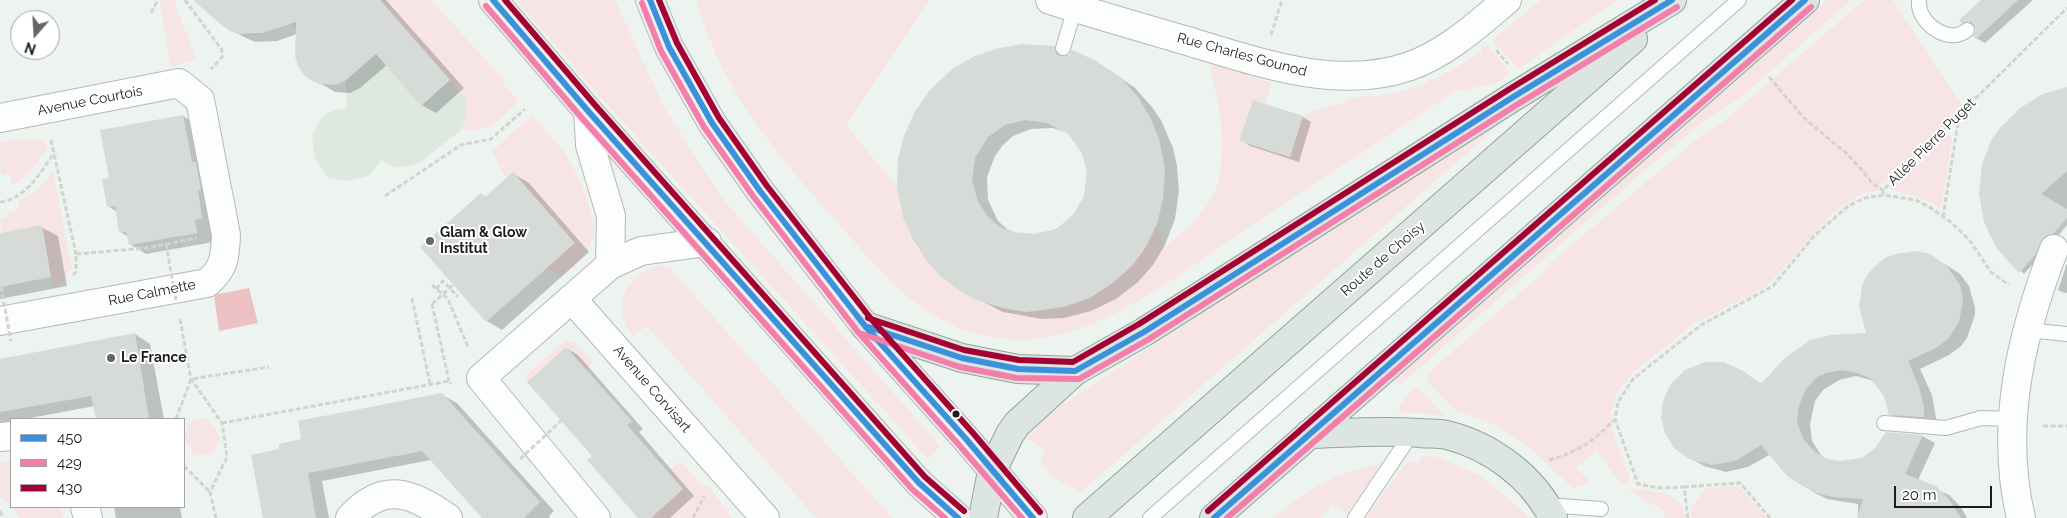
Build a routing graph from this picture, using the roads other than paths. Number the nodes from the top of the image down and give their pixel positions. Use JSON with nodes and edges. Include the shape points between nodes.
{"nodes":[{"id":1,"x":492,"y":0,"type":"edge"},
{"id":2,"x":650,"y":0,"type":"edge"},
{"id":3,"x":1507,"y":0,"type":"edge"},
{"id":4,"x":1672,"y":0,"type":"edge"},
{"id":5,"x":1678,"y":0,"type":"edge"},
{"id":6,"x":1739,"y":0,"type":"edge"},
{"id":7,"x":1805,"y":0,"type":"edge"},
{"id":8,"x":1919,"y":0,"type":"edge"},
{"id":9,"x":1062,"y":4,"type":"edge"},
{"id":10,"x":1967,"y":30,"type":"dead end"},
{"id":11,"x":1063,"y":48,"type":"dead end"},
{"id":12,"x":185,"y":87,"type":"joint"},
{"id":13,"x":588,"y":110,"type":"junction"},
{"id":14,"x":0,"y":118,"type":"edge"},
{"id":15,"x":707,"y":242,"type":"junction"},
{"id":16,"x":2054,"y":249,"type":"dead end"},
{"id":17,"x":610,"y":265,"type":"junction"},
{"id":18,"x":572,"y":299,"type":"junction"},
{"id":19,"x":865,"y":326,"type":"junction"},
{"id":20,"x":2027,"y":330,"type":"junction"},
{"id":21,"x":6,"y":331,"type":"edge"},
{"id":22,"x":2067,"y":334,"type":"edge"},
{"id":23,"x":1076,"y":371,"type":"junction"},
{"id":24,"x":2025,"y":422,"type":"junction"},
{"id":25,"x":1884,"y":423,"type":"dead end"},
{"id":26,"x":1412,"y":433,"type":"junction"},
{"id":27,"x":1309,"y":434,"type":"junction"},
{"id":28,"x":992,"y":471,"type":"junction"},
{"id":29,"x":1601,"y":509,"type":"dead end"},
{"id":30,"x":1026,"y":511,"type":"edge"},
{"id":31,"x":1550,"y":512,"type":"edge"},
{"id":32,"x":350,"y":518,"type":"edge"},
{"id":33,"x":448,"y":518,"type":"edge"},
{"id":34,"x":596,"y":518,"type":"edge"},
{"id":35,"x":765,"y":518,"type":"edge"},
{"id":36,"x":958,"y":518,"type":"edge"},
{"id":37,"x":984,"y":518,"type":"edge"},
{"id":38,"x":1087,"y":518,"type":"edge"},
{"id":39,"x":1150,"y":518,"type":"edge"},
{"id":40,"x":1214,"y":518,"type":"edge"},
{"id":41,"x":1356,"y":518,"type":"edge"},
{"id":42,"x":2021,"y":518,"type":"edge"}],
"edges":[{"from":1,"to":13,"type":"main road"},
{"from":2,"to":19,"type":"main road","via":[[669,47],[712,123],[760,191]]},
{"from":3,"to":9,"type":"street","name":"Rue Charles Gounod","via":[[1443,50],[1411,66],[1352,75],[1300,72],[1249,60]]},
{"from":4,"to":23,"type":"main road","via":[[1513,97],[1144,332]]},
{"from":5,"to":38,"type":"main road","name":"Route de Choisy"},
{"from":6,"to":39,"type":"lane"},
{"from":7,"to":27,"type":"main road"},
{"from":8,"to":10,"type":"lane","via":[[1920,14],[1939,32],[1962,35]]},
{"from":9,"to":11,"type":"lane"},
{"from":12,"to":14,"type":"street","name":"Avenue Courtois"},
{"from":12,"to":21,"type":"street","name":"Rue Calmette","via":[[200,100],[226,235],[225,257],[218,273],[208,282]]},
{"from":13,"to":15,"type":"main road"},
{"from":13,"to":17,"type":"street","via":[[590,145],[611,216]]},
{"from":15,"to":17,"type":"street","via":[[641,251]]},
{"from":15,"to":36,"type":"main road","via":[[919,483]]},
{"from":16,"to":20,"type":"street"},
{"from":17,"to":18,"type":"street"},
{"from":18,"to":34,"type":"street","via":[[481,378]]},
{"from":18,"to":35,"type":"street","name":"Avenue Corvisart"},
{"from":19,"to":23,"type":"main road","via":[[962,358],[1018,369]]},
{"from":19,"to":28,"type":"main road"},
{"from":20,"to":22,"type":"lane"},
{"from":20,"to":24,"type":"street","via":[[2016,378]]},
{"from":23,"to":28,"type":"main road","via":[[1017,424]]},
{"from":24,"to":25,"type":"lane","via":[[1981,418],[1946,428]]},
{"from":24,"to":42,"type":"street","via":[[2014,465]]},
{"from":26,"to":27,"type":"main road"},
{"from":26,"to":31,"type":"main road","via":[[1446,435],[1481,448],[1512,467]]},
{"from":26,"to":41,"type":"lane"},
{"from":27,"to":40,"type":"main road"},
{"from":28,"to":30,"type":"main road"},
{"from":28,"to":37,"type":"main road"},
{"from":29,"to":31,"type":"lane"},
{"from":32,"to":33,"type":"street","via":[[363,504],[383,495],[397,494],[414,498]]}]}
